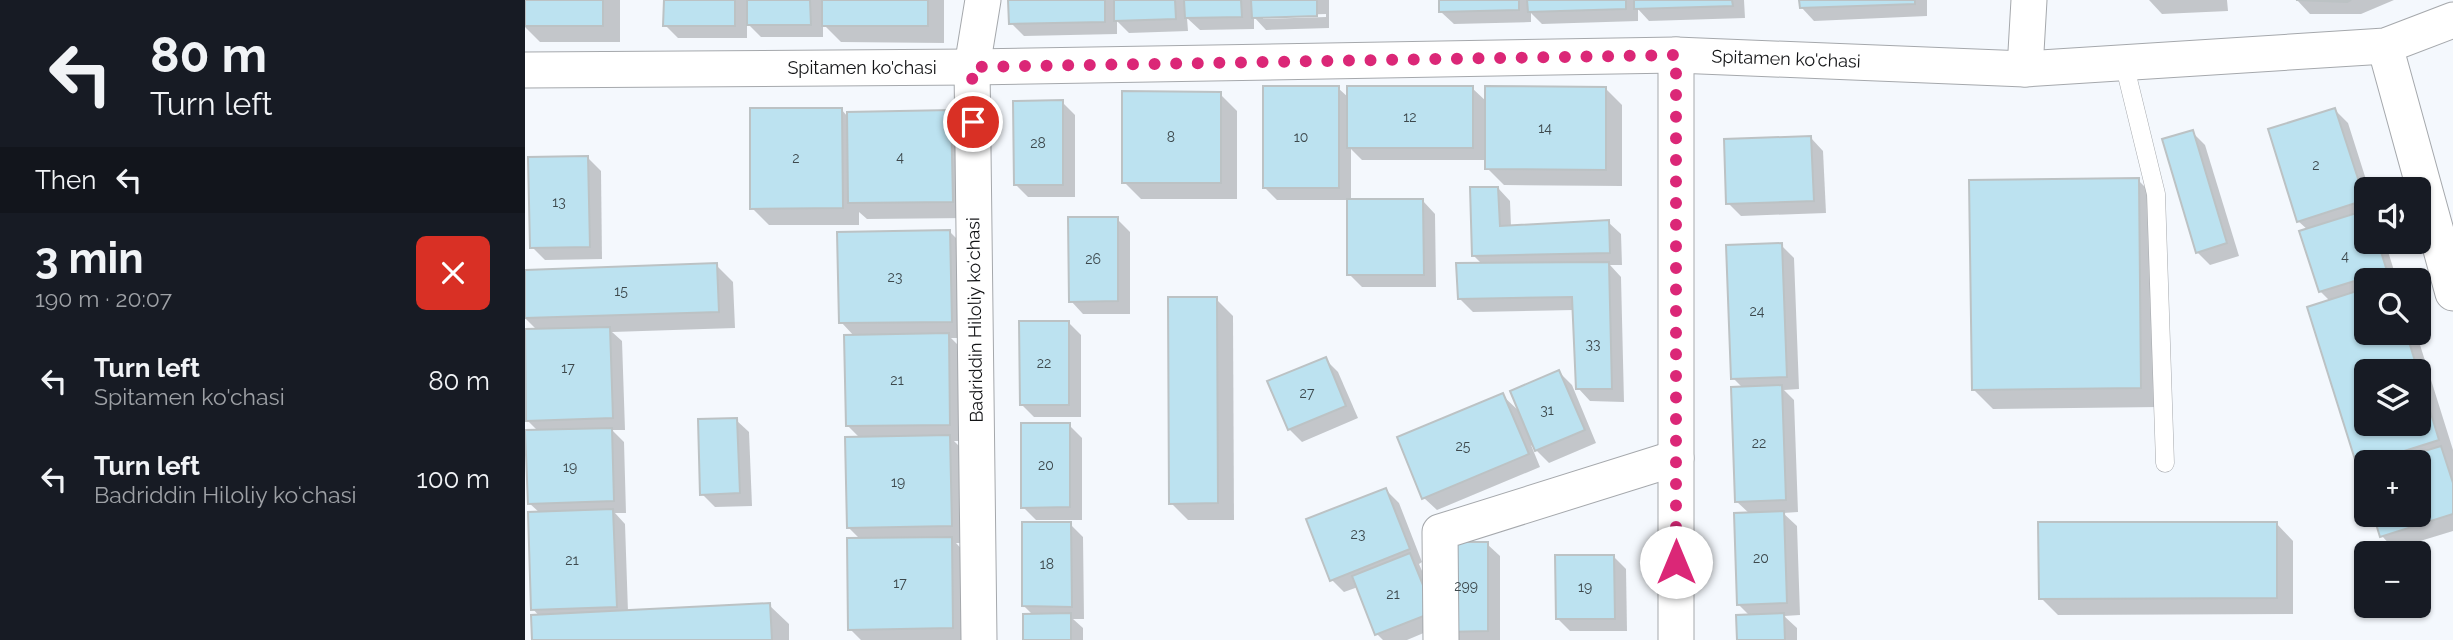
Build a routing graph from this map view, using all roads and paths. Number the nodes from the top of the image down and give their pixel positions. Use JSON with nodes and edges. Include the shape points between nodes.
{"nodes":[{"id":1,"x":983,"y":0,"type":"edge"},
{"id":2,"x":2029,"y":0,"type":"edge"},
{"id":3,"x":2453,"y":20,"type":"edge"},
{"id":4,"x":2385,"y":47,"type":"junction"},
{"id":5,"x":1676,"y":55,"type":"junction"},
{"id":6,"x":2124,"y":63,"type":"junction"},
{"id":7,"x":972,"y":67,"type":"junction"},
{"id":8,"x":2025,"y":69,"type":"junction"},
{"id":9,"x":525,"y":70,"type":"edge"},
{"id":10,"x":2453,"y":293,"type":"edge"},
{"id":11,"x":1676,"y":458,"type":"junction"},
{"id":12,"x":2165,"y":463,"type":"dead end"},
{"id":13,"x":979,"y":640,"type":"edge"},
{"id":14,"x":1441,"y":640,"type":"edge"},
{"id":15,"x":1676,"y":640,"type":"edge"}],
"edges":[{"from":1,"to":7,"type":"street","name":"Badriddin Hiloliy koʻchasi"},
{"from":2,"to":8,"type":"street"},
{"from":3,"to":4,"type":"street","name":"Spitamen ko'chasi"},
{"from":4,"to":6,"type":"street","name":"Spitamen ko'chasi"},
{"from":4,"to":10,"type":"street"},
{"from":5,"to":7,"type":"street","name":"Spitamen ko'chasi"},
{"from":5,"to":8,"type":"street","name":"Spitamen ko'chasi"},
{"from":5,"to":11,"type":"street"},
{"from":6,"to":8,"type":"street","name":"Spitamen ko'chasi"},
{"from":6,"to":12,"type":"lane","via":[[2156,194]]},
{"from":7,"to":9,"type":"street","name":"Spitamen ko'chasi"},
{"from":7,"to":13,"type":"street","name":"Badriddin Hiloliy koʻchasi"},
{"from":11,"to":14,"type":"street","via":[[1440,532]]},
{"from":11,"to":15,"type":"street"}]}
